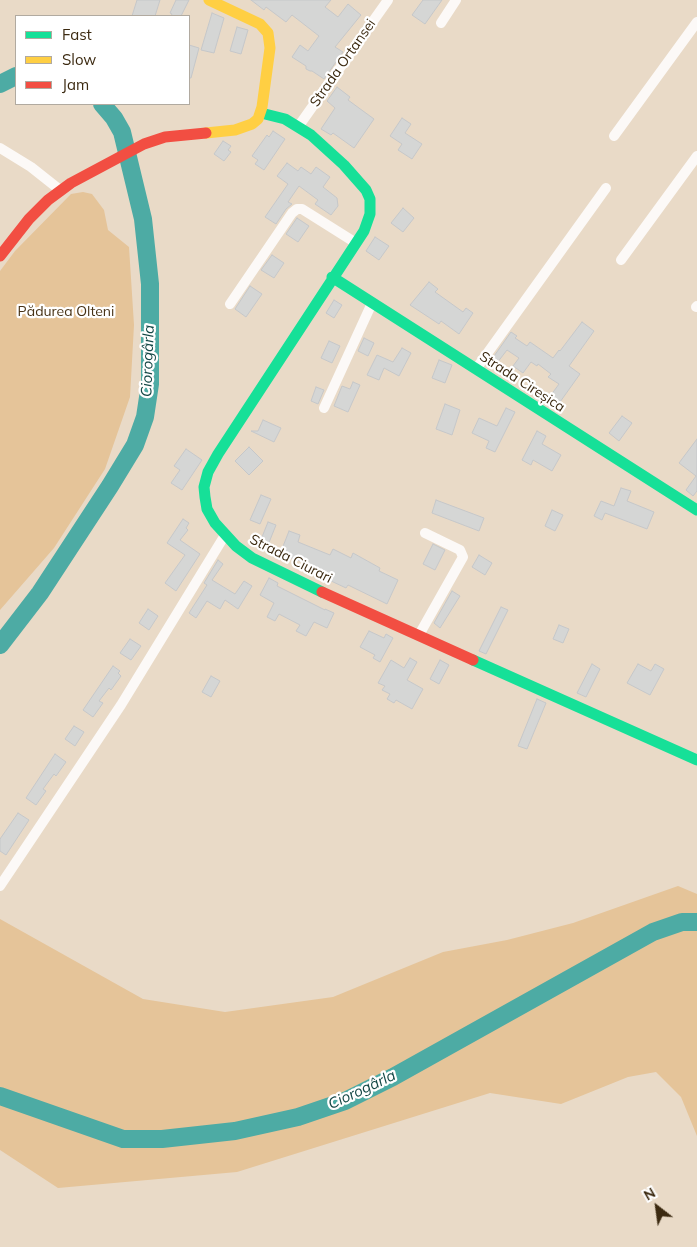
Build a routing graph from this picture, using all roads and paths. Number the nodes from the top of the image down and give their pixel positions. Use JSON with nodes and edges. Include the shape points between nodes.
{"nodes":[{"id":1,"x":210,"y":0,"type":"edge"},
{"id":2,"x":388,"y":0,"type":"edge"},
{"id":3,"x":456,"y":0,"type":"edge"},
{"id":4,"x":697,"y":22,"type":"edge"},
{"id":5,"x":441,"y":23,"type":"dead end"},
{"id":6,"x":261,"y":113,"type":"junction"},
{"id":7,"x":298,"y":127,"type":"junction"},
{"id":8,"x":614,"y":136,"type":"dead end"},
{"id":9,"x":0,"y":148,"type":"edge"},
{"id":10,"x":697,"y":156,"type":"edge"},
{"id":11,"x":606,"y":188,"type":"dead end"},
{"id":12,"x":60,"y":190,"type":"junction"},
{"id":13,"x":356,"y":242,"type":"junction"},
{"id":14,"x":1,"y":253,"type":"edge"},
{"id":15,"x":621,"y":260,"type":"dead end"},
{"id":16,"x":332,"y":277,"type":"junction"},
{"id":17,"x":372,"y":303,"type":"junction"},
{"id":18,"x":230,"y":304,"type":"dead end"},
{"id":19,"x":476,"y":370,"type":"junction"},
{"id":20,"x":324,"y":408,"type":"dead end"},
{"id":21,"x":697,"y":510,"type":"edge"},
{"id":22,"x":425,"y":533,"type":"dead end"},
{"id":23,"x":225,"y":535,"type":"junction"},
{"id":24,"x":419,"y":635,"type":"junction"},
{"id":25,"x":697,"y":760,"type":"edge"},
{"id":26,"x":0,"y":886,"type":"edge"}],
"edges":[{"from":1,"to":6,"type":"street","via":[[260,24],[268,33],[270,48]]},
{"from":2,"to":7,"type":"street","name":"Strada Ortansei"},
{"from":3,"to":5,"type":"street"},
{"from":4,"to":8,"type":"street"},
{"from":6,"to":7,"type":"street","name":"Strada Ciurari","via":[[284,119]]},
{"from":6,"to":12,"type":"street","via":[[244,128],[165,136],[144,144]]},
{"from":7,"to":13,"type":"street","name":"Strada Ciurari","via":[[344,165],[366,190],[370,214]]},
{"from":9,"to":12,"type":"street"},
{"from":10,"to":15,"type":"street"},
{"from":11,"to":19,"type":"street"},
{"from":12,"to":14,"type":"street","via":[[29,219]]},
{"from":13,"to":16,"type":"street","name":"Strada Ciurari"},
{"from":13,"to":18,"type":"street","via":[[297,209]]},
{"from":16,"to":17,"type":"street","name":"Strada Cireșica"},
{"from":16,"to":23,"type":"street","name":"Strada Ciurari","via":[[208,472],[204,487],[208,509]]},
{"from":17,"to":19,"type":"street","name":"Strada Cireșica"},
{"from":17,"to":20,"type":"street"},
{"from":19,"to":21,"type":"street","name":"Strada Cireșica"},
{"from":22,"to":24,"type":"street","via":[[460,550],[463,557]]},
{"from":23,"to":24,"type":"street","name":"Strada Ciurari","via":[[252,558]]},
{"from":23,"to":26,"type":"street","via":[[120,705]]},
{"from":24,"to":25,"type":"street","name":"Strada Ciurari"}]}
